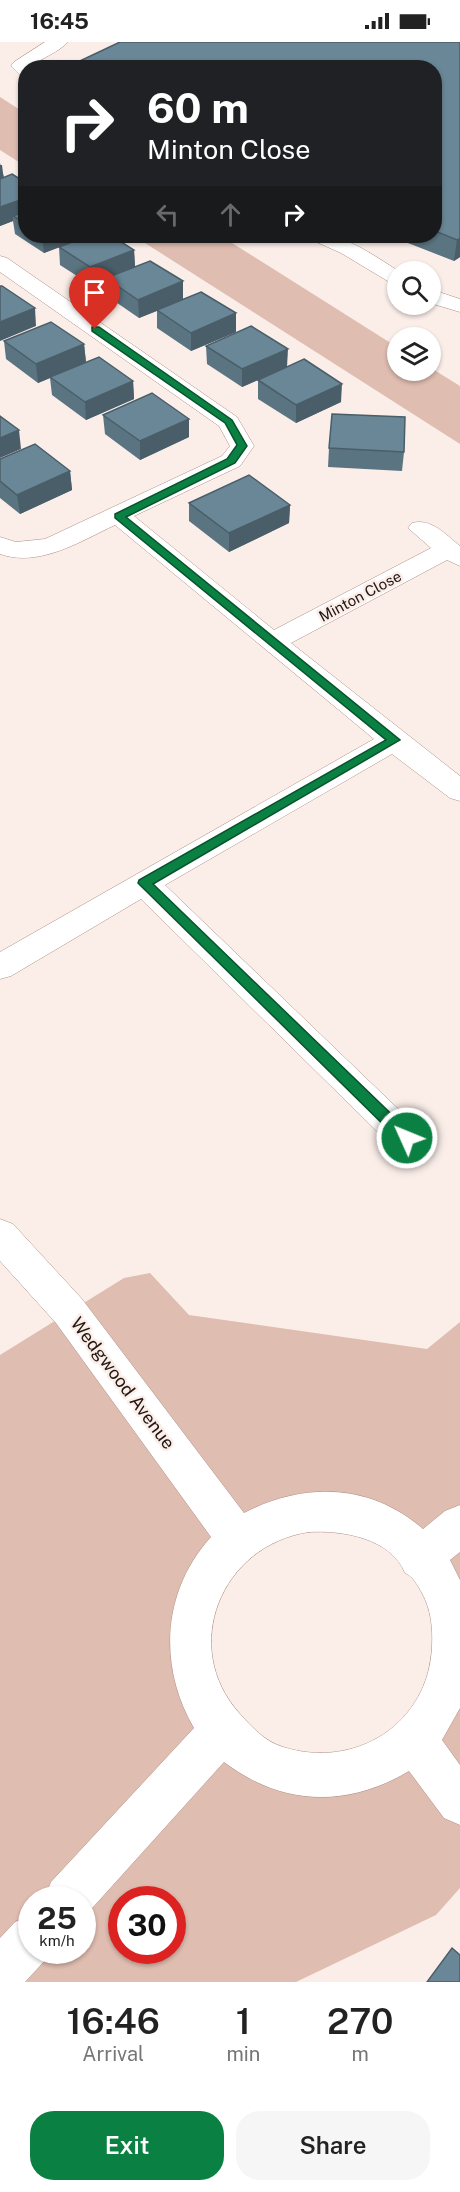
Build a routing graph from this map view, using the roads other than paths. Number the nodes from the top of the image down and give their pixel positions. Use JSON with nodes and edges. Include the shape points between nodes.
{"nodes":[{"id":1,"x":59,"y":42,"type":"edge"},
{"id":2,"x":28,"y":60,"type":"edge"},
{"id":3,"x":335,"y":243,"type":"edge"},
{"id":4,"x":0,"y":262,"type":"edge"},
{"id":5,"x":387,"y":272,"type":"edge"},
{"id":6,"x":441,"y":299,"type":"edge"},
{"id":7,"x":460,"y":306,"type":"edge"},
{"id":8,"x":119,"y":516,"type":"junction"},
{"id":9,"x":421,"y":528,"type":"dead end"},
{"id":10,"x":0,"y":544,"type":"edge"},
{"id":11,"x":454,"y":554,"type":"edge"},
{"id":12,"x":272,"y":642,"type":"junction"},
{"id":13,"x":394,"y":740,"type":"junction"},
{"id":14,"x":460,"y":791,"type":"edge"},
{"id":15,"x":144,"y":883,"type":"junction"},
{"id":16,"x":0,"y":967,"type":"edge"},
{"id":17,"x":407,"y":1138,"type":"dead end"},
{"id":18,"x":0,"y":1235,"type":"edge"},
{"id":19,"x":460,"y":1525,"type":"edge"},
{"id":20,"x":237,"y":1538,"type":"junction"},
{"id":21,"x":420,"y":1558,"type":"junction"},
{"id":22,"x":224,"y":1729,"type":"junction"},
{"id":23,"x":415,"y":1742,"type":"junction"},
{"id":24,"x":460,"y":1802,"type":"edge"},
{"id":25,"x":80,"y":1886,"type":"edge"},
{"id":26,"x":18,"y":1953,"type":"edge"},
{"id":27,"x":0,"y":1973,"type":"edge"}],
"edges":[{"from":1,"to":2,"type":"street"},
{"from":3,"to":5,"type":"street"},
{"from":4,"to":8,"type":"street","via":[[229,422],[242,446],[231,461]]},
{"from":6,"to":7,"type":"street"},
{"from":8,"to":10,"type":"street","via":[[50,546],[14,550]]},
{"from":8,"to":12,"type":"street"},
{"from":9,"to":11,"type":"street"},
{"from":11,"to":12,"type":"street","name":"Minton Close"},
{"from":12,"to":13,"type":"street"},
{"from":13,"to":14,"type":"street"},
{"from":13,"to":15,"type":"street"},
{"from":15,"to":16,"type":"street"},
{"from":15,"to":17,"type":"street"},
{"from":18,"to":20,"type":"street","name":"Wedgwood Avenue","via":[[69,1311]]},
{"from":19,"to":21,"type":"street"},
{"from":20,"to":21,"type":"street","via":[[270,1517],[316,1508],[358,1515],[392,1532]]},
{"from":20,"to":22,"type":"street","via":[[214,1562],[199,1592],[191,1625],[193,1660],[203,1697]]},
{"from":21,"to":23,"type":"street","via":[[442,1595],[451,1625],[452,1657],[442,1701]]},
{"from":22,"to":23,"type":"street","via":[[253,1756],[290,1773],[314,1778],[339,1778],[380,1767]]},
{"from":22,"to":25,"type":"street"},
{"from":23,"to":24,"type":"street"},
{"from":26,"to":27,"type":"street"}]}
